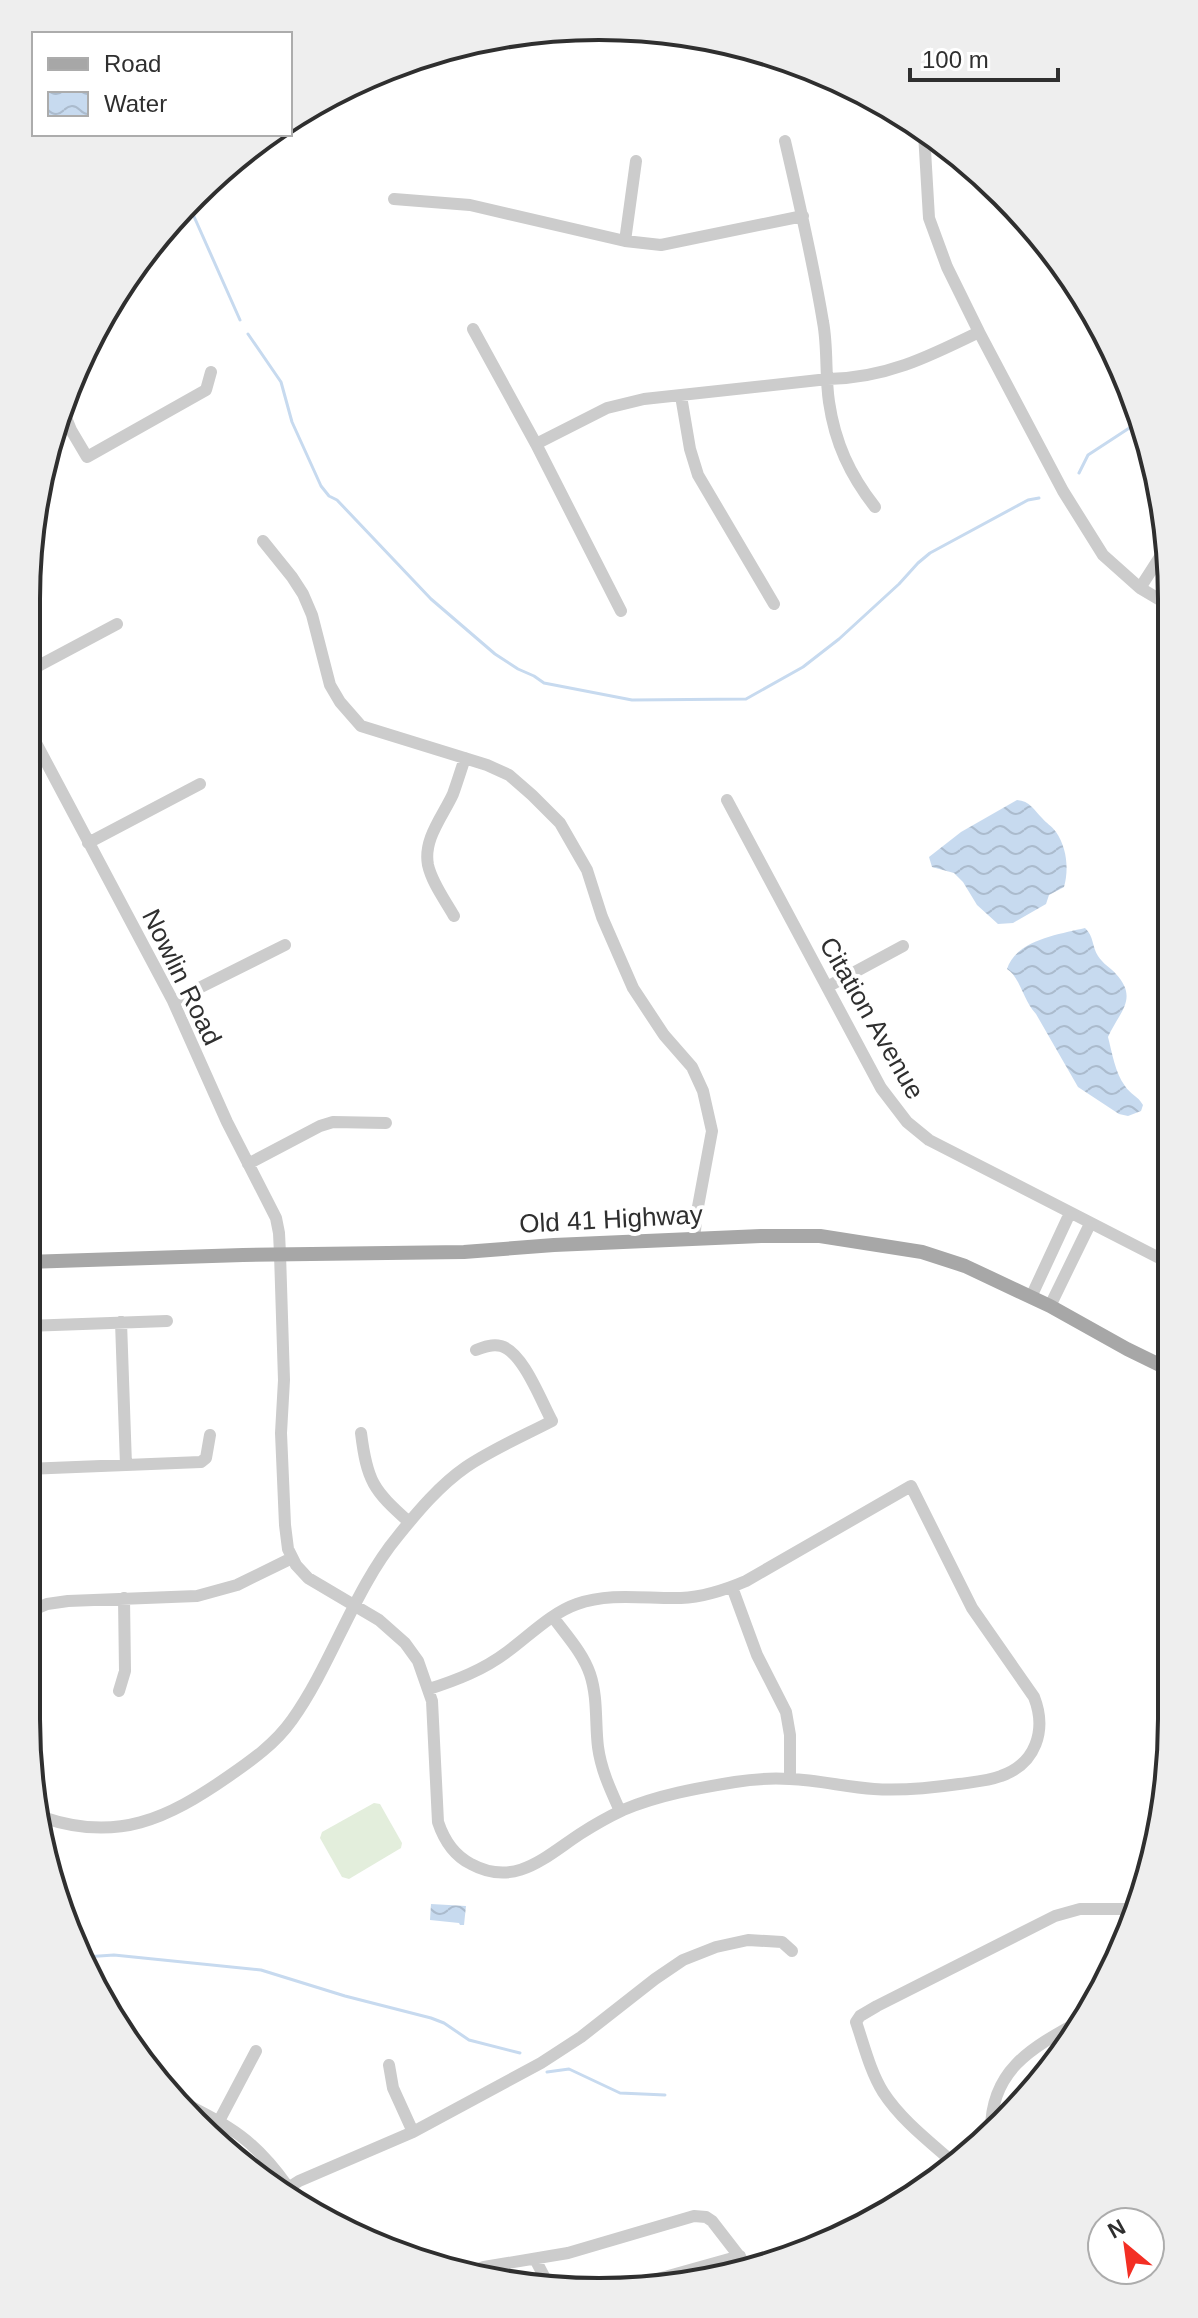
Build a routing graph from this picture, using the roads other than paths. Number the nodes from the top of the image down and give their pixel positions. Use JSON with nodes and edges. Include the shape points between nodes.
{"nodes":[{"id":1,"x":785,"y":141,"type":"dead end"},
{"id":2,"x":925,"y":145,"type":"edge"},
{"id":3,"x":636,"y":161,"type":"dead end"},
{"id":4,"x":394,"y":199,"type":"dead end"},
{"id":5,"x":803,"y":216,"type":"junction"},
{"id":6,"x":625,"y":241,"type":"junction"},
{"id":7,"x":473,"y":329,"type":"dead end"},
{"id":8,"x":979,"y":332,"type":"junction"},
{"id":9,"x":211,"y":372,"type":"dead end"},
{"id":10,"x":828,"y":379,"type":"junction"},
{"id":11,"x":681,"y":396,"type":"junction"},
{"id":12,"x":68,"y":424,"type":"edge"},
{"id":13,"x":536,"y":444,"type":"junction"},
{"id":14,"x":875,"y":507,"type":"dead end"},
{"id":15,"x":263,"y":541,"type":"dead end"},
{"id":16,"x":1157,"y":562,"type":"edge"},
{"id":17,"x":1140,"y":588,"type":"junction"},
{"id":18,"x":1158,"y":599,"type":"edge"},
{"id":19,"x":774,"y":604,"type":"dead end"},
{"id":20,"x":621,"y":611,"type":"dead end"},
{"id":21,"x":117,"y":624,"type":"dead end"},
{"id":22,"x":40,"y":665,"type":"edge"},
{"id":23,"x":40,"y":751,"type":"edge"},
{"id":24,"x":465,"y":758,"type":"junction"},
{"id":25,"x":200,"y":784,"type":"dead end"},
{"id":26,"x":727,"y":800,"type":"dead end"},
{"id":27,"x":88,"y":843,"type":"junction"},
{"id":28,"x":454,"y":916,"type":"dead end"},
{"id":29,"x":285,"y":945,"type":"dead end"},
{"id":30,"x":903,"y":946,"type":"dead end"},
{"id":31,"x":827,"y":987,"type":"junction"},
{"id":32,"x":173,"y":1001,"type":"junction"},
{"id":33,"x":386,"y":1123,"type":"dead end"},
{"id":34,"x":248,"y":1164,"type":"junction"},
{"id":35,"x":1070,"y":1213,"type":"junction"},
{"id":36,"x":1090,"y":1224,"type":"junction"},
{"id":37,"x":694,"y":1239,"type":"junction"},
{"id":38,"x":280,"y":1254,"type":"junction"},
{"id":39,"x":1158,"y":1258,"type":"edge"},
{"id":40,"x":40,"y":1262,"type":"edge"},
{"id":41,"x":1031,"y":1297,"type":"junction"},
{"id":42,"x":1050,"y":1306,"type":"junction"},
{"id":43,"x":167,"y":1321,"type":"dead end"},
{"id":44,"x":121,"y":1322,"type":"junction"},
{"id":45,"x":40,"y":1326,"type":"edge"},
{"id":46,"x":476,"y":1350,"type":"dead end"},
{"id":47,"x":1158,"y":1364,"type":"edge"},
{"id":48,"x":361,"y":1433,"type":"dead end"},
{"id":49,"x":210,"y":1435,"type":"dead end"},
{"id":50,"x":126,"y":1465,"type":"junction"},
{"id":51,"x":40,"y":1468,"type":"edge"},
{"id":52,"x":409,"y":1522,"type":"junction"},
{"id":53,"x":292,"y":1558,"type":"junction"},
{"id":54,"x":732,"y":1587,"type":"junction"},
{"id":55,"x":124,"y":1598,"type":"junction"},
{"id":56,"x":355,"y":1606,"type":"junction"},
{"id":57,"x":40,"y":1607,"type":"edge"},
{"id":58,"x":553,"y":1617,"type":"junction"},
{"id":59,"x":429,"y":1689,"type":"junction"},
{"id":60,"x":119,"y":1691,"type":"dead end"},
{"id":61,"x":790,"y":1779,"type":"junction"},
{"id":62,"x":620,"y":1811,"type":"junction"},
{"id":63,"x":49,"y":1819,"type":"edge"},
{"id":64,"x":1124,"y":1909,"type":"edge"},
{"id":65,"x":792,"y":1951,"type":"dead end"},
{"id":66,"x":1064,"y":2030,"type":"edge"},
{"id":67,"x":256,"y":2051,"type":"dead end"},
{"id":68,"x":389,"y":2065,"type":"dead end"},
{"id":69,"x":203,"y":2113,"type":"edge"},
{"id":70,"x":991,"y":2117,"type":"edge"},
{"id":71,"x":219,"y":2121,"type":"junction"},
{"id":72,"x":413,"y":2132,"type":"junction"},
{"id":73,"x":946,"y":2156,"type":"edge"},
{"id":74,"x":273,"y":2173,"type":"edge"},
{"id":75,"x":292,"y":2186,"type":"edge"},
{"id":76,"x":535,"y":2259,"type":"junction"},
{"id":77,"x":742,"y":2259,"type":"edge"},
{"id":78,"x":500,"y":2269,"type":"edge"},
{"id":79,"x":543,"y":2275,"type":"edge"}],
"edges":[{"from":1,"to":5,"type":"street"},
{"from":2,"to":8,"type":"street","via":[[929,218]]},
{"from":3,"to":6,"type":"street"},
{"from":4,"to":6,"type":"street","via":[[470,205]]},
{"from":5,"to":6,"type":"street","via":[[661,245]]},
{"from":5,"to":10,"type":"street"},
{"from":7,"to":13,"type":"street"},
{"from":8,"to":10,"type":"street","via":[[904,367]]},
{"from":8,"to":17,"type":"street","via":[[1103,555]]},
{"from":9,"to":12,"type":"street","via":[[206,390],[87,457]]},
{"from":10,"to":11,"type":"street"},
{"from":10,"to":14,"type":"street","via":[[841,451]]},
{"from":11,"to":13,"type":"street","via":[[607,408]]},
{"from":11,"to":19,"type":"street","via":[[698,475]]},
{"from":13,"to":20,"type":"street"},
{"from":15,"to":24,"type":"street","via":[[303,594],[330,685],[361,726]]},
{"from":16,"to":17,"type":"street"},
{"from":17,"to":18,"type":"street"},
{"from":21,"to":22,"type":"street"},
{"from":23,"to":27,"type":"street","name":"Nowlin Road"},
{"from":24,"to":28,"type":"street","via":[[428,850],[428,864]]},
{"from":24,"to":37,"type":"street","via":[[509,775],[560,823],[587,870],[633,988],[692,1067],[712,1131]]},
{"from":25,"to":27,"type":"street"},
{"from":26,"to":31,"type":"street","name":"Citation Avenue"},
{"from":27,"to":32,"type":"street","name":"Nowlin Road"},
{"from":29,"to":32,"type":"street"},
{"from":30,"to":31,"type":"street"},
{"from":31,"to":35,"type":"street","name":"Citation Avenue","via":[[881,1088],[907,1122],[929,1140]]},
{"from":32,"to":34,"type":"street","name":"Nowlin Road"},
{"from":33,"to":34,"type":"street","via":[[333,1122]]},
{"from":34,"to":38,"type":"street","name":"Nowlin Road","via":[[276,1218]]},
{"from":35,"to":36,"type":"street","name":"Citation Avenue"},
{"from":35,"to":41,"type":"street"},
{"from":36,"to":39,"type":"street","name":"Citation Avenue"},
{"from":36,"to":42,"type":"street"},
{"from":37,"to":38,"type":"main road","name":"Old 41 Highway","via":[[464,1252]]},
{"from":37,"to":41,"type":"main road","name":"Old 41 Highway","via":[[820,1236],[922,1252]]},
{"from":38,"to":40,"type":"main road","name":"Old 41 Highway"},
{"from":38,"to":53,"type":"street","name":"Nowlin Road","via":[[281,1433],[285,1525]]},
{"from":41,"to":42,"type":"main road","name":"Old 41 Highway"},
{"from":42,"to":47,"type":"main road","name":"Old 41 Highway"},
{"from":43,"to":44,"type":"street"},
{"from":44,"to":45,"type":"street"},
{"from":44,"to":50,"type":"street"},
{"from":46,"to":52,"type":"street","via":[[491,1345],[511,1351],[552,1421],[468,1466]]},
{"from":48,"to":52,"type":"street","via":[[371,1481]]},
{"from":49,"to":50,"type":"street","via":[[201,1462]]},
{"from":50,"to":51,"type":"street"},
{"from":52,"to":56,"type":"street"},
{"from":53,"to":55,"type":"street","via":[[209,1594]]},
{"from":53,"to":56,"type":"street","via":[[315,1584]]},
{"from":54,"to":58,"type":"street","via":[[682,1598],[594,1599]]},
{"from":54,"to":61,"type":"street","via":[[786,1712]]},
{"from":54,"to":61,"type":"street","via":[[911,1486],[972,1608],[1034,1697],[1040,1728],[1035,1747],[1025,1762],[1005,1775],[937,1787],[877,1789]]},
{"from":55,"to":57,"type":"street"},
{"from":55,"to":60,"type":"street","via":[[125,1671]]},
{"from":56,"to":59,"type":"street","via":[[405,1643]]},
{"from":56,"to":63,"type":"street","via":[[291,1721],[269,1747],[197,1798],[125,1826],[89,1827]]},
{"from":58,"to":59,"type":"street","via":[[477,1671]]},
{"from":58,"to":62,"type":"street","via":[[591,1676],[600,1757]]},
{"from":59,"to":62,"type":"street","via":[[438,1822],[450,1847],[466,1862],[495,1872],[518,1871]]},
{"from":61,"to":62,"type":"street","via":[[747,1780]]},
{"from":64,"to":73,"type":"street","via":[[1080,1909],[1055,1916],[860,2016],[856,2022],[884,2093]]},
{"from":65,"to":72,"type":"street","via":[[782,1942],[748,1940],[683,1960],[563,2050]]},
{"from":66,"to":70,"type":"street","via":[[1017,2062],[1002,2080]]},
{"from":67,"to":71,"type":"street"},
{"from":68,"to":72,"type":"street"},
{"from":69,"to":71,"type":"street"},
{"from":71,"to":74,"type":"street","via":[[259,2150]]},
{"from":72,"to":75,"type":"street"},
{"from":76,"to":77,"type":"street","via":[[701,2216],[712,2221]]},
{"from":76,"to":78,"type":"street"},
{"from":76,"to":79,"type":"street"}]}
